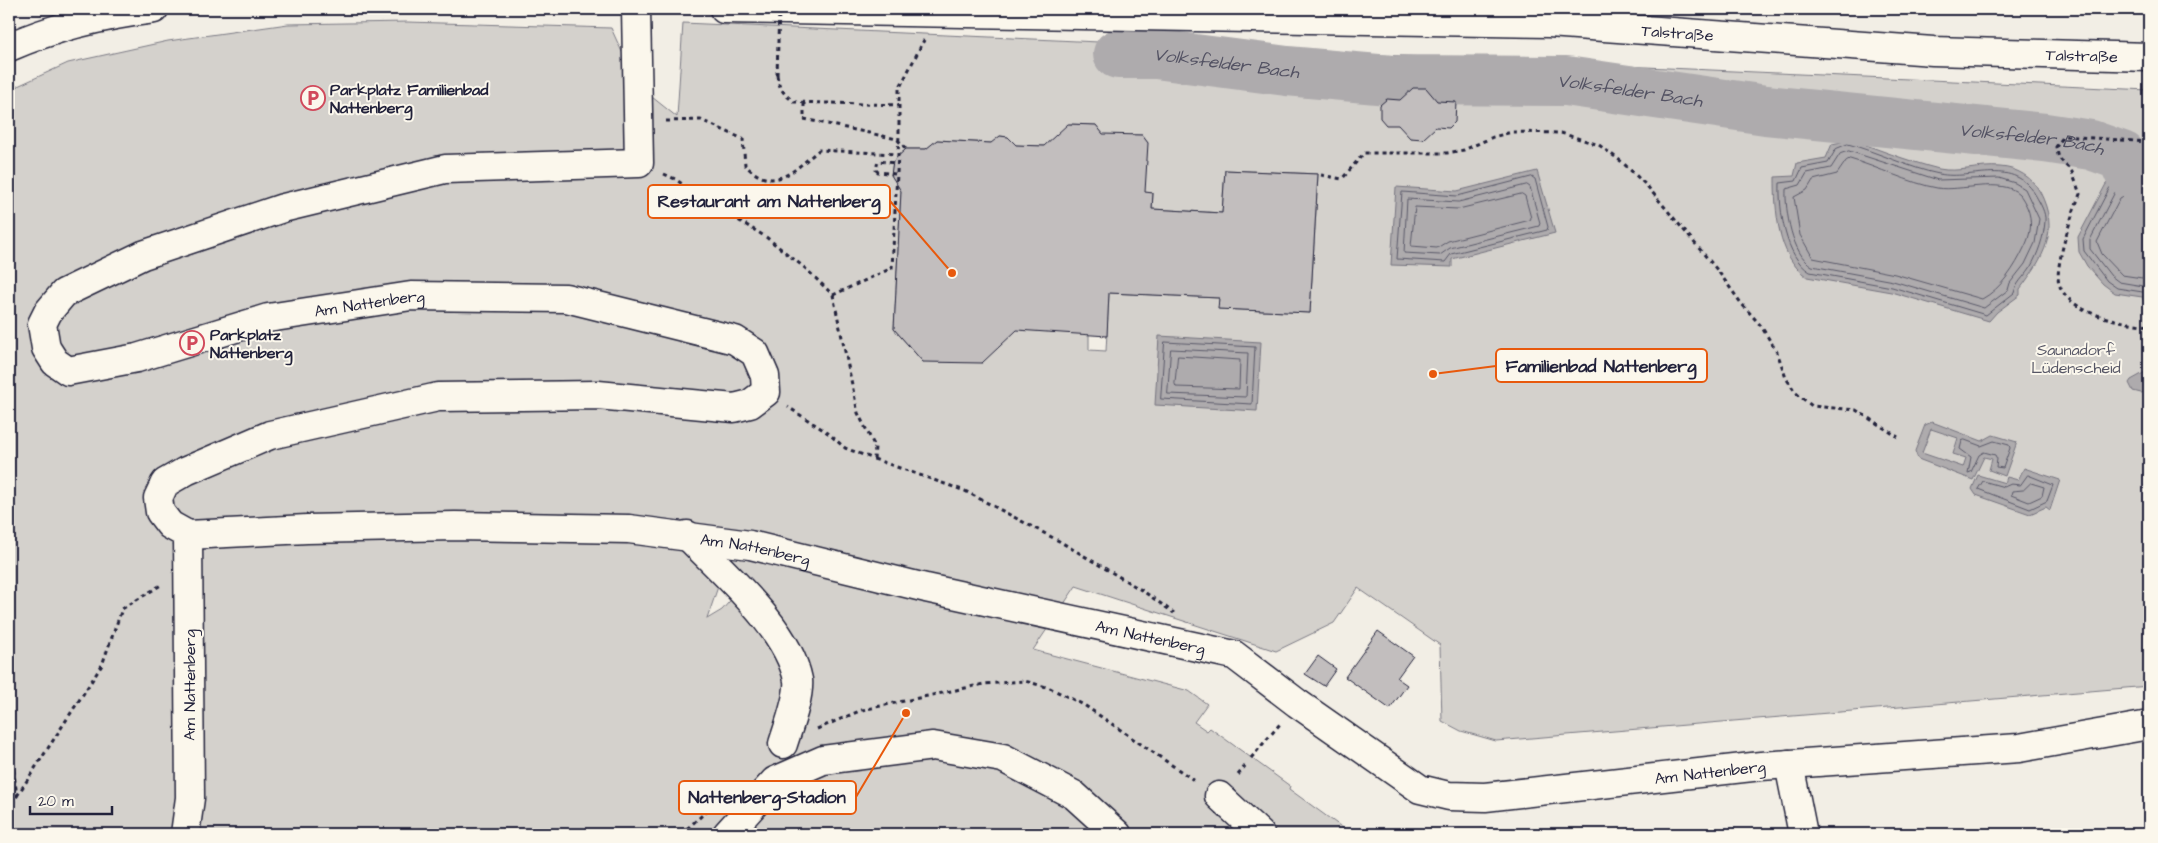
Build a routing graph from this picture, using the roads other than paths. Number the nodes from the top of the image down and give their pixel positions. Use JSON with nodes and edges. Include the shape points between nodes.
{"nodes":[{"id":1,"x":154,"y":9,"type":"edge"},
{"id":2,"x":636,"y":9,"type":"edge"},
{"id":3,"x":724,"y":9,"type":"edge"},
{"id":4,"x":9,"y":47,"type":"edge"},
{"id":5,"x":2149,"y":57,"type":"edge"},
{"id":6,"x":188,"y":535,"type":"junction"},
{"id":7,"x":687,"y":536,"type":"junction"},
{"id":8,"x":2149,"y":724,"type":"edge"},
{"id":9,"x":783,"y":744,"type":"road end"},
{"id":10,"x":1789,"y":764,"type":"junction"},
{"id":11,"x":1219,"y":796,"type":"road end"},
{"id":12,"x":185,"y":834,"type":"edge"},
{"id":13,"x":727,"y":834,"type":"edge"},
{"id":14,"x":1117,"y":834,"type":"edge"},
{"id":15,"x":1260,"y":834,"type":"edge"},
{"id":16,"x":1803,"y":834,"type":"edge"}],
"edges":[{"from":1,"to":4,"type":"street","via":[[65,27]]},
{"from":2,"to":6,"type":"street","name":"Am Nattenberg","via":[[638,163],[445,170],[283,208],[143,255],[64,293],[42,324],[46,348],[55,362],[68,371],[137,358],[268,318],[411,296],[566,298],[735,340],[755,353],[765,376],[766,392],[750,404],[734,408],[598,395],[438,397],[270,435],[165,483],[158,498],[160,512],[170,525]]},
{"from":3,"to":5,"type":"street","name":"Talstraße","via":[[1549,23],[1933,51]]},
{"from":6,"to":7,"type":"street","name":"Am Nattenberg","via":[[456,526],[629,529]]},
{"from":6,"to":12,"type":"street","name":"Am Nattenberg","via":[[190,798]]},
{"from":7,"to":9,"type":"street","via":[[773,626],[788,652],[798,682],[794,711]]},
{"from":7,"to":10,"type":"street","name":"Am Nattenberg","via":[[750,545],[926,588],[1234,655],[1420,789],[1449,796],[1486,797]]},
{"from":8,"to":10,"type":"street","name":"Am Nattenberg","via":[[2019,748]]},
{"from":10,"to":16,"type":"street"},
{"from":11,"to":15,"type":"street"},
{"from":13,"to":14,"type":"street","via":[[775,781],[823,760],[933,746],[1003,758],[1074,795]]}]}
